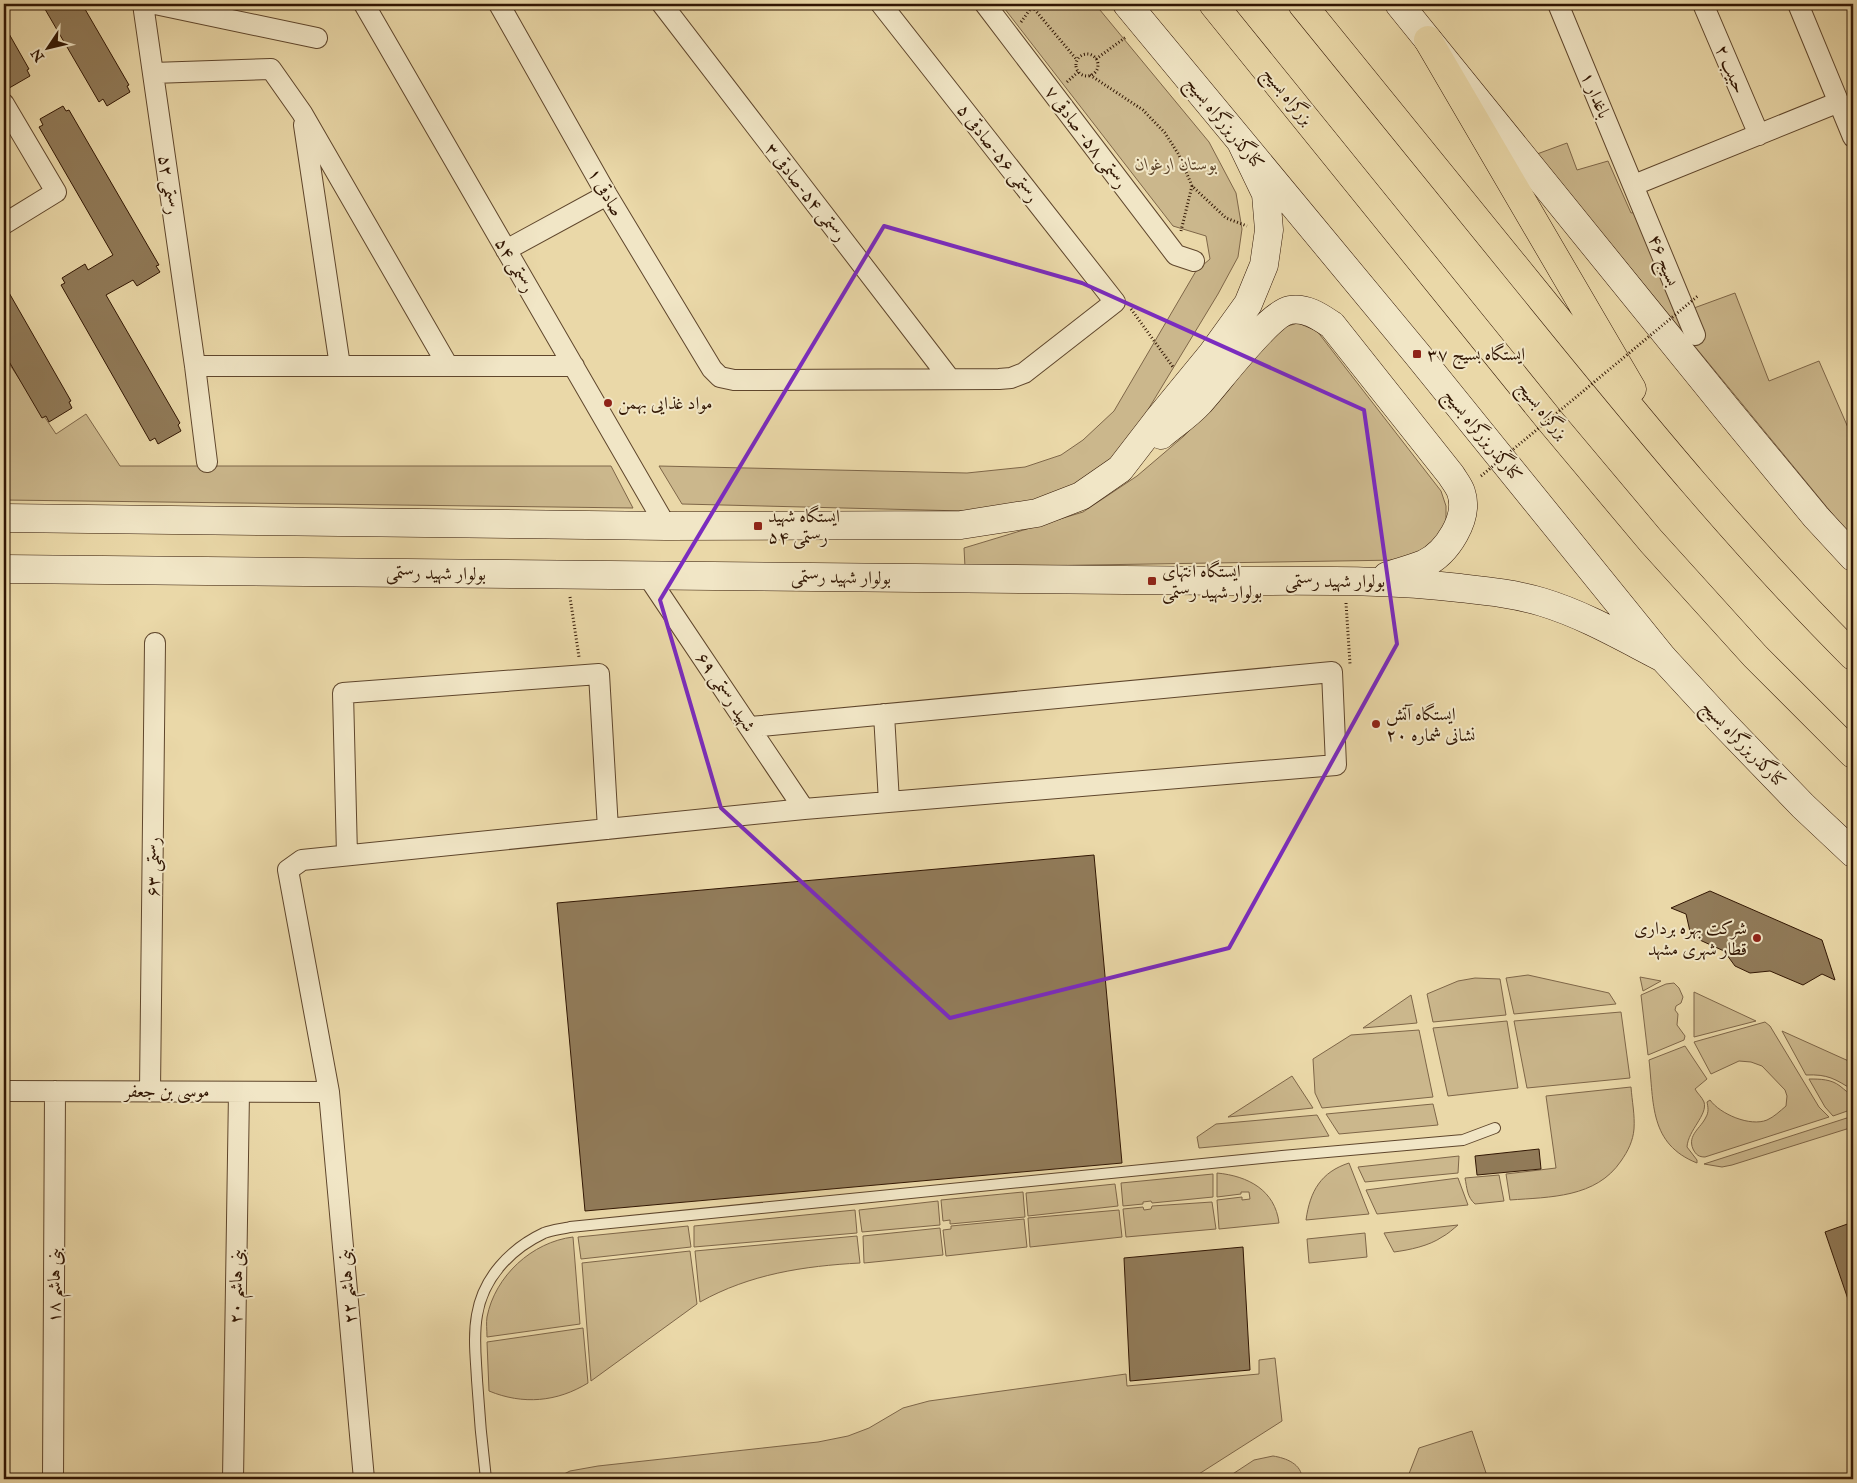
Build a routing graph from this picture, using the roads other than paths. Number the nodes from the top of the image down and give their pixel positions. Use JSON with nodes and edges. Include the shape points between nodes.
{"nodes":[{"id":1,"x":143,"y":4,"type":"edge"},
{"id":2,"x":155,"y":4,"type":"edge"},
{"id":3,"x":364,"y":4,"type":"edge"},
{"id":4,"x":499,"y":4,"type":"edge"},
{"id":5,"x":662,"y":4,"type":"edge"},
{"id":6,"x":881,"y":4,"type":"edge"},
{"id":7,"x":986,"y":4,"type":"edge"},
{"id":8,"x":1127,"y":4,"type":"edge"},
{"id":9,"x":1213,"y":4,"type":"edge"},
{"id":10,"x":1302,"y":4,"type":"edge"},
{"id":11,"x":1399,"y":4,"type":"edge"},
{"id":12,"x":1558,"y":4,"type":"edge"},
{"id":13,"x":1704,"y":4,"type":"edge"},
{"id":14,"x":1798,"y":4,"type":"edge"},
{"id":15,"x":317,"y":38,"type":"dead end"},
{"id":16,"x":1428,"y":40,"type":"junction"},
{"id":17,"x":154,"y":74,"type":"junction"},
{"id":18,"x":1840,"y":102,"type":"junction"},
{"id":19,"x":4,"y":104,"type":"edge"},
{"id":20,"x":302,"y":113,"type":"junction"},
{"id":21,"x":1759,"y":134,"type":"junction"},
{"id":22,"x":1853,"y":137,"type":"edge"},
{"id":23,"x":1240,"y":142,"type":"junction"},
{"id":24,"x":1634,"y":186,"type":"junction"},
{"id":25,"x":607,"y":195,"type":"junction"},
{"id":26,"x":4,"y":224,"type":"edge"},
{"id":27,"x":506,"y":250,"type":"junction"},
{"id":28,"x":1185,"y":258,"type":"road end"},
{"id":29,"x":1695,"y":335,"type":"dead end"},
{"id":30,"x":196,"y":366,"type":"junction"},
{"id":31,"x":340,"y":366,"type":"junction"},
{"id":32,"x":448,"y":366,"type":"junction"},
{"id":33,"x":574,"y":366,"type":"junction"},
{"id":34,"x":950,"y":380,"type":"junction"},
{"id":35,"x":1673,"y":459,"type":"junction"},
{"id":36,"x":206,"y":462,"type":"dead end"},
{"id":37,"x":1120,"y":469,"type":"junction"},
{"id":38,"x":4,"y":518,"type":"edge"},
{"id":39,"x":666,"y":526,"type":"junction"},
{"id":40,"x":1853,"y":557,"type":"edge"},
{"id":41,"x":4,"y":569,"type":"edge"},
{"id":42,"x":647,"y":575,"type":"junction"},
{"id":43,"x":1373,"y":581,"type":"junction"},
{"id":44,"x":156,"y":643,"type":"dead end"},
{"id":45,"x":1853,"y":656,"type":"edge"},
{"id":46,"x":1663,"y":658,"type":"junction"},
{"id":47,"x":884,"y":714,"type":"junction"},
{"id":48,"x":750,"y":727,"type":"junction"},
{"id":49,"x":1853,"y":754,"type":"edge"},
{"id":50,"x":889,"y":802,"type":"junction"},
{"id":51,"x":804,"y":809,"type":"junction"},
{"id":52,"x":608,"y":829,"type":"junction"},
{"id":53,"x":1853,"y":853,"type":"edge"},
{"id":54,"x":347,"y":855,"type":"junction"},
{"id":55,"x":4,"y":1091,"type":"edge"},
{"id":56,"x":55,"y":1091,"type":"junction"},
{"id":57,"x":150,"y":1091,"type":"junction"},
{"id":58,"x":239,"y":1092,"type":"junction"},
{"id":59,"x":329,"y":1092,"type":"junction"},
{"id":60,"x":1495,"y":1128,"type":"dead end"},
{"id":61,"x":53,"y":1479,"type":"edge"},
{"id":62,"x":233,"y":1479,"type":"edge"},
{"id":63,"x":364,"y":1479,"type":"edge"},
{"id":64,"x":486,"y":1479,"type":"edge"}],
"edges":[{"from":1,"to":17,"type":"street","name":"رستمی ۵۲"},
{"from":2,"to":15,"type":"street"},
{"from":3,"to":27,"type":"street","name":"رستمی ۵۴"},
{"from":4,"to":25,"type":"street","name":"صادقی ۱"},
{"from":5,"to":34,"type":"street","name":"رستمی ۵۴-صادقی ۳"},
{"from":6,"to":34,"type":"street","name":"رستمی ۵۶-صادقی ۵","via":[[1115,302],[1024,374],[999,379]]},
{"from":7,"to":28,"type":"street","name":"رستمی ۵۸- صادقی ۷"},
{"from":8,"to":23,"type":"main road","name":"کنارگذربزرگراه بسیج"},
{"from":9,"to":49,"type":"highway","name":"بزرگراه بسیج","via":[[1651,541],[1755,656]]},
{"from":10,"to":35,"type":"highway"},
{"from":11,"to":16,"type":"main road"},
{"from":12,"to":24,"type":"street","name":"باغدار ۱"},
{"from":13,"to":21,"type":"street","name":"حبیب ۲"},
{"from":14,"to":18,"type":"street"},
{"from":16,"to":35,"type":"highway"},
{"from":16,"to":40,"type":"main road","via":[[1738,423]]},
{"from":17,"to":20,"type":"street","via":[[271,69]]},
{"from":17,"to":30,"type":"street","name":"رستمی ۵۲"},
{"from":18,"to":21,"type":"street"},
{"from":18,"to":22,"type":"street"},
{"from":19,"to":26,"type":"street","via":[[56,192]]},
{"from":20,"to":31,"type":"street"},
{"from":20,"to":32,"type":"street"},
{"from":21,"to":24,"type":"street"},
{"from":23,"to":37,"type":"main road","via":[[1266,194],[1269,230],[1264,265],[1248,304]]},
{"from":23,"to":46,"type":"main road","name":"کنارگذربزرگراه بسیج"},
{"from":24,"to":29,"type":"street","name":"بسیج ۴۶"},
{"from":25,"to":27,"type":"street"},
{"from":25,"to":34,"type":"street","name":"صادقی ۱","via":[[712,369],[720,377],[734,380]]},
{"from":27,"to":33,"type":"street","name":"رستمی ۵۴"},
{"from":30,"to":31,"type":"street"},
{"from":30,"to":36,"type":"street","name":"رستمی ۵۲"},
{"from":31,"to":32,"type":"street"},
{"from":32,"to":33,"type":"street"},
{"from":33,"to":39,"type":"street","name":"رستمی ۵۴"},
{"from":35,"to":45,"type":"highway","via":[[1805,608]]},
{"from":37,"to":39,"type":"main road","via":[[1081,496],[1037,513],[961,525]]},
{"from":37,"to":43,"type":"main road","via":[[1198,404],[1271,320],[1289,310],[1304,310],[1318,316],[1332,325],[1461,492],[1463,505],[1456,534],[1445,547],[1426,563]]},
{"from":38,"to":39,"type":"main road"},
{"from":41,"to":42,"type":"main road","name":"بولوار شهید رستمی"},
{"from":42,"to":43,"type":"main road","name":"بولوار شهید رستمی"},
{"from":42,"to":48,"type":"street","name":"شهید رستمی ۶۹"},
{"from":43,"to":46,"type":"main road","name":"بولوار شهید رستمی","via":[[1489,591],[1542,602],[1582,617]]},
{"from":44,"to":57,"type":"street","name":"رستمی ۶۳"},
{"from":46,"to":53,"type":"main road","name":"کنارگذربزرگراه بسیج","via":[[1789,792]]},
{"from":47,"to":48,"type":"street"},
{"from":47,"to":50,"type":"street"},
{"from":47,"to":50,"type":"street","via":[[1332,672],[1336,765]]},
{"from":48,"to":51,"type":"street","name":"شهید رستمی ۶۹"},
{"from":50,"to":51,"type":"street"},
{"from":51,"to":52,"type":"street"},
{"from":52,"to":54,"type":"street"},
{"from":52,"to":54,"type":"street","via":[[599,674],[342,693]]},
{"from":54,"to":59,"type":"street","name":"بنی هاشم ۲۲","via":[[302,860],[288,870]]},
{"from":55,"to":56,"type":"street","name":"موسی بن جعفر"},
{"from":56,"to":57,"type":"street","name":"موسی بن جعفر"},
{"from":56,"to":61,"type":"street","name":"بنی هاشم ۱۸"},
{"from":57,"to":58,"type":"street","name":"موسی بن جعفر"},
{"from":58,"to":59,"type":"street","name":"موسی بن جعفر"},
{"from":58,"to":62,"type":"street","name":"بنی هاشم ۲۰"},
{"from":59,"to":63,"type":"street","name":"بنی هاشم ۲۲"},
{"from":60,"to":64,"type":"lane","via":[[1463,1140],[545,1232],[511,1254],[493,1274],[477,1316],[476,1364]]}]}
